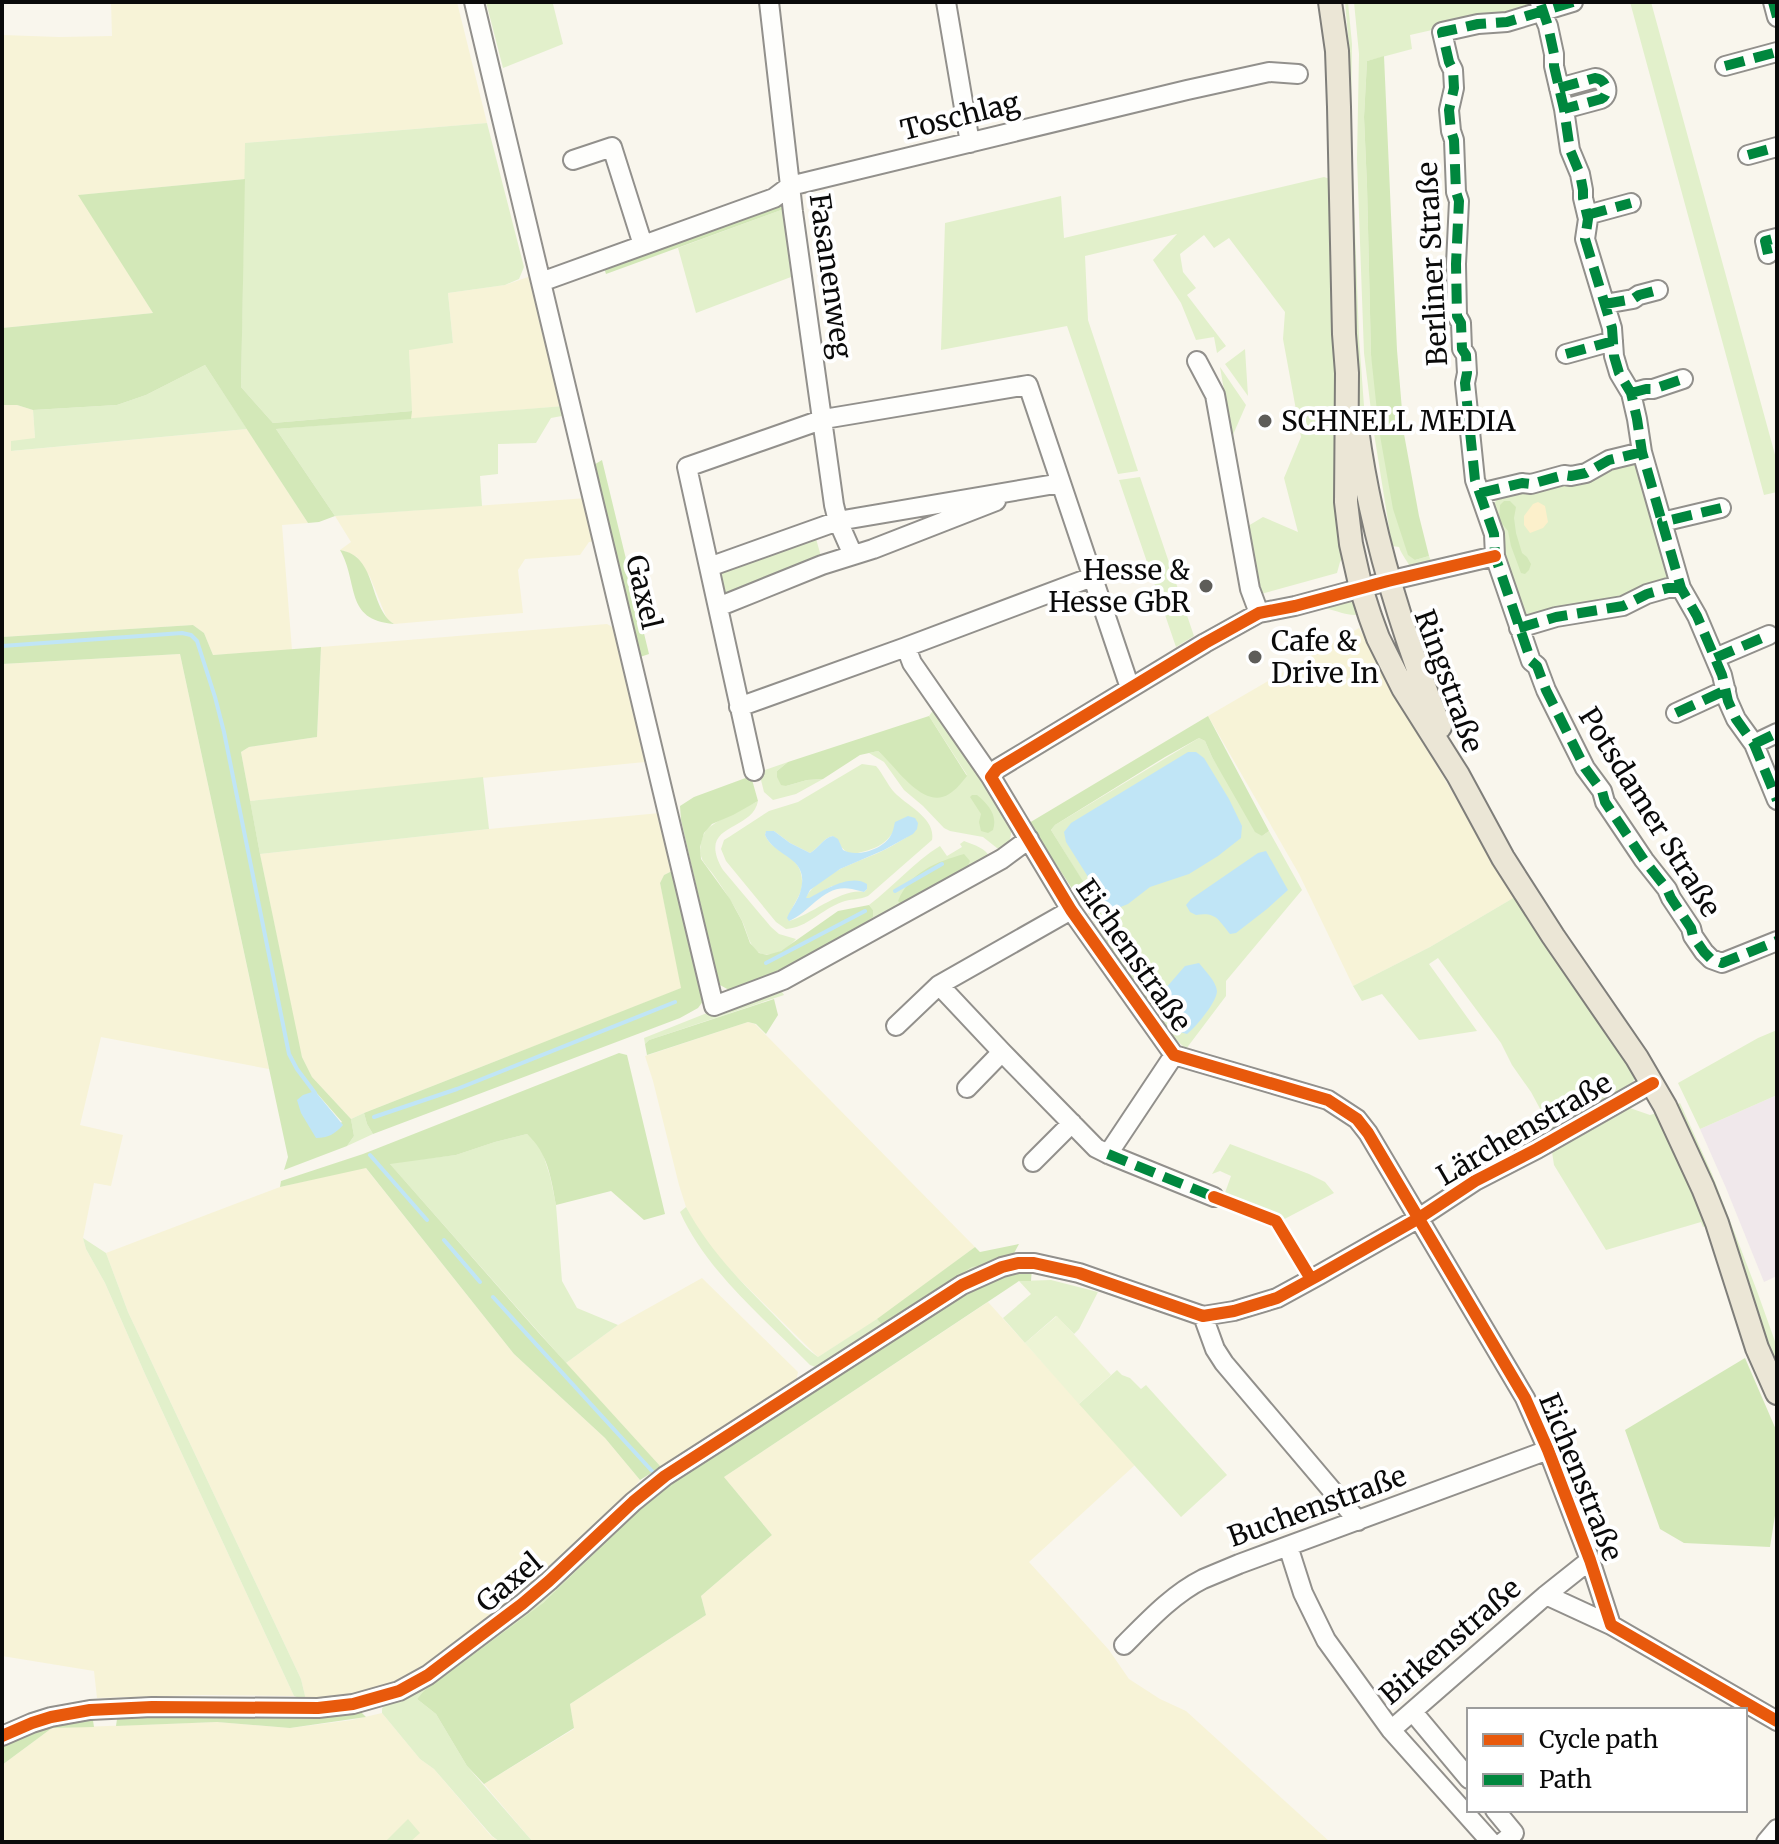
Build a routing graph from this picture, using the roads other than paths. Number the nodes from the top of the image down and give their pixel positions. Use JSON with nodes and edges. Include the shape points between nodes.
{"nodes":[{"id":1,"x":474,"y":2,"type":"edge"},
{"id":2,"x":769,"y":2,"type":"edge"},
{"id":3,"x":946,"y":2,"type":"edge"},
{"id":4,"x":1330,"y":2,"type":"edge"},
{"id":5,"x":1573,"y":2,"type":"edge"},
{"id":6,"x":1773,"y":2,"type":"edge"},
{"id":7,"x":1541,"y":7,"type":"edge"},
{"id":8,"x":1777,"y":17,"type":"edge"},
{"id":9,"x":1777,"y":52,"type":"edge"},
{"id":10,"x":1725,"y":66,"type":"dead end"},
{"id":11,"x":1298,"y":74,"type":"dead end"},
{"id":12,"x":1559,"y":88,"type":"junction"},
{"id":13,"x":1564,"y":109,"type":"junction"},
{"id":14,"x":970,"y":143,"type":"junction"},
{"id":15,"x":1777,"y":147,"type":"edge"},
{"id":16,"x":1748,"y":155,"type":"dead end"},
{"id":17,"x":573,"y":160,"type":"dead end"},
{"id":18,"x":790,"y":186,"type":"junction"},
{"id":19,"x":1631,"y":203,"type":"dead end"},
{"id":20,"x":1587,"y":215,"type":"junction"},
{"id":21,"x":643,"y":245,"type":"junction"},
{"id":22,"x":541,"y":282,"type":"junction"},
{"id":23,"x":1658,"y":290,"type":"dead end"},
{"id":24,"x":1605,"y":304,"type":"junction"},
{"id":25,"x":1613,"y":341,"type":"junction"},
{"id":26,"x":1566,"y":354,"type":"dead end"},
{"id":27,"x":1197,"y":361,"type":"dead end"},
{"id":28,"x":1347,"y":373,"type":"junction"},
{"id":29,"x":1683,"y":379,"type":"dead end"},
{"id":30,"x":1631,"y":393,"type":"junction"},
{"id":31,"x":824,"y":419,"type":"junction"},
{"id":32,"x":1642,"y":452,"type":"junction"},
{"id":33,"x":1061,"y":483,"type":"junction"},
{"id":34,"x":1029,"y":488,"type":"junction"},
{"id":35,"x":1480,"y":493,"type":"junction"},
{"id":36,"x":1721,"y":508,"type":"dead end"},
{"id":37,"x":838,"y":521,"type":"junction"},
{"id":38,"x":1662,"y":522,"type":"junction"},
{"id":39,"x":853,"y":555,"type":"junction"},
{"id":40,"x":1495,"y":556,"type":"junction"},
{"id":41,"x":709,"y":567,"type":"junction"},
{"id":42,"x":1092,"y":577,"type":"junction"},
{"id":43,"x":1388,"y":581,"type":"junction"},
{"id":44,"x":1361,"y":588,"type":"junction"},
{"id":45,"x":1681,"y":588,"type":"junction"},
{"id":46,"x":718,"y":607,"type":"junction"},
{"id":47,"x":1259,"y":613,"type":"junction"},
{"id":48,"x":1519,"y":628,"type":"junction"},
{"id":49,"x":1769,"y":635,"type":"dead end"},
{"id":50,"x":906,"y":647,"type":"junction"},
{"id":51,"x":1715,"y":658,"type":"junction"},
{"id":52,"x":1130,"y":688,"type":"junction"},
{"id":53,"x":1726,"y":690,"type":"junction"},
{"id":54,"x":739,"y":707,"type":"junction"},
{"id":55,"x":1676,"y":713,"type":"dead end"},
{"id":56,"x":1777,"y":733,"type":"edge"},
{"id":57,"x":1754,"y":744,"type":"junction"},
{"id":58,"x":754,"y":771,"type":"dead end"},
{"id":59,"x":1458,"y":775,"type":"junction"},
{"id":60,"x":991,"y":777,"type":"junction"},
{"id":61,"x":1777,"y":800,"type":"edge"},
{"id":62,"x":1029,"y":839,"type":"junction"},
{"id":63,"x":1071,"y":910,"type":"junction"},
{"id":64,"x":1777,"y":941,"type":"edge"},
{"id":65,"x":939,"y":985,"type":"junction"},
{"id":66,"x":896,"y":1026,"type":"dead end"},
{"id":67,"x":1002,"y":1052,"type":"junction"},
{"id":68,"x":1174,"y":1055,"type":"junction"},
{"id":69,"x":1653,"y":1083,"type":"junction"},
{"id":70,"x":967,"y":1088,"type":"dead end"},
{"id":71,"x":1072,"y":1123,"type":"junction"},
{"id":72,"x":1108,"y":1154,"type":"junction"},
{"id":73,"x":1033,"y":1162,"type":"dead end"},
{"id":74,"x":1214,"y":1197,"type":"dead end"},
{"id":75,"x":1419,"y":1218,"type":"junction"},
{"id":76,"x":1203,"y":1316,"type":"junction"},
{"id":77,"x":1777,"y":1393,"type":"edge"},
{"id":78,"x":1548,"y":1450,"type":"junction"},
{"id":79,"x":1358,"y":1521,"type":"junction"},
{"id":80,"x":1288,"y":1546,"type":"junction"},
{"id":81,"x":1590,"y":1560,"type":"junction"},
{"id":82,"x":1546,"y":1595,"type":"junction"},
{"id":83,"x":1611,"y":1625,"type":"junction"},
{"id":84,"x":1124,"y":1645,"type":"dead end"},
{"id":85,"x":1413,"y":1712,"type":"junction"},
{"id":86,"x":1777,"y":1721,"type":"edge"},
{"id":87,"x":1391,"y":1730,"type":"junction"},
{"id":88,"x":2,"y":1736,"type":"edge"},
{"id":89,"x":1467,"y":1777,"type":"edge"},
{"id":90,"x":1497,"y":1812,"type":"edge"},
{"id":91,"x":1777,"y":1829,"type":"edge"},
{"id":92,"x":1491,"y":1842,"type":"edge"},
{"id":93,"x":1503,"y":1842,"type":"edge"},
{"id":94,"x":1766,"y":1842,"type":"edge"}],
"edges":[{"from":1,"to":22,"type":"street","name":"Gaxel"},
{"from":2,"to":18,"type":"street","name":"Fasanenweg"},
{"from":3,"to":14,"type":"street"},
{"from":4,"to":28,"type":"main road","name":"Ringstraße","via":[[1337,51]]},
{"from":5,"to":7,"type":"street"},
{"from":6,"to":8,"type":"street"},
{"from":7,"to":12,"type":"street"},
{"from":7,"to":35,"type":"street","name":"Berliner Straße","via":[[1507,22],[1442,32],[1454,88],[1449,110],[1459,201],[1457,316],[1466,355],[1473,472]]},
{"from":9,"to":10,"type":"street"},
{"from":11,"to":14,"type":"street","name":"Toschlag","via":[[1269,72]]},
{"from":12,"to":13,"type":"street"},
{"from":12,"to":13,"type":"street","via":[[1595,78],[1604,82],[1607,93]]},
{"from":13,"to":20,"type":"street"},
{"from":14,"to":18,"type":"street","name":"Toschlag"},
{"from":15,"to":16,"type":"street"},
{"from":17,"to":21,"type":"street","via":[[612,147]]},
{"from":18,"to":21,"type":"street","name":"Toschlag","via":[[774,198]]},
{"from":18,"to":31,"type":"street","name":"Fasanenweg"},
{"from":19,"to":20,"type":"street"},
{"from":20,"to":24,"type":"street","via":[[1585,239]]},
{"from":21,"to":22,"type":"street","name":"Toschlag"},
{"from":22,"to":62,"type":"street","name":"Gaxel","via":[[714,1006],[783,980]]},
{"from":23,"to":24,"type":"street"},
{"from":24,"to":25,"type":"street"},
{"from":25,"to":26,"type":"street"},
{"from":25,"to":30,"type":"street","via":[[1619,373]]},
{"from":27,"to":47,"type":"street","via":[[1215,395],[1250,589]]},
{"from":28,"to":43,"type":"main road","name":"Ringstraße"},
{"from":28,"to":44,"type":"main road","name":"Ringstraße","via":[[1346,502]]},
{"from":29,"to":30,"type":"street"},
{"from":30,"to":32,"type":"street"},
{"from":31,"to":33,"type":"street","via":[[1028,385]]},
{"from":31,"to":37,"type":"street","name":"Fasanenweg"},
{"from":31,"to":41,"type":"street","via":[[687,467]]},
{"from":32,"to":35,"type":"street","via":[[1609,460],[1586,473]]},
{"from":32,"to":38,"type":"street"},
{"from":33,"to":34,"type":"street"},
{"from":33,"to":42,"type":"street"},
{"from":34,"to":37,"type":"street"},
{"from":34,"to":39,"type":"street"},
{"from":35,"to":40,"type":"street","name":"Berliner Straße","via":[[1494,534]]},
{"from":36,"to":38,"type":"street"},
{"from":37,"to":39,"type":"street","name":"Fasanenweg"},
{"from":37,"to":41,"type":"street"},
{"from":38,"to":45,"type":"street"},
{"from":39,"to":46,"type":"street"},
{"from":40,"to":43,"type":"street"},
{"from":40,"to":48,"type":"street","name":"Potsdamer Straße"},
{"from":41,"to":46,"type":"street"},
{"from":42,"to":50,"type":"street"},
{"from":42,"to":52,"type":"street"},
{"from":43,"to":44,"type":"street"},
{"from":43,"to":59,"type":"main road","name":"Ringstraße"},
{"from":44,"to":47,"type":"street"},
{"from":44,"to":59,"type":"main road","name":"Ringstraße","via":[[1390,664]]},
{"from":45,"to":48,"type":"street"},
{"from":45,"to":51,"type":"street"},
{"from":46,"to":54,"type":"street"},
{"from":47,"to":52,"type":"street"},
{"from":48,"to":64,"type":"street","name":"Potsdamer Straße","via":[[1585,768],[1704,952],[1722,963]]},
{"from":49,"to":51,"type":"street"},
{"from":50,"to":54,"type":"street"},
{"from":50,"to":60,"type":"street","name":"Eichenstraße"},
{"from":51,"to":53,"type":"street"},
{"from":52,"to":60,"type":"street"},
{"from":53,"to":55,"type":"street"},
{"from":53,"to":57,"type":"street","via":[[1736,719]]},
{"from":54,"to":58,"type":"street"},
{"from":56,"to":57,"type":"street"},
{"from":57,"to":61,"type":"street"},
{"from":59,"to":69,"type":"main road","name":"Ringstraße","via":[[1511,871]]},
{"from":60,"to":62,"type":"street","name":"Eichenstraße"},
{"from":62,"to":63,"type":"street","name":"Eichenstraße"},
{"from":63,"to":65,"type":"street"},
{"from":63,"to":68,"type":"street","name":"Eichenstraße"},
{"from":65,"to":66,"type":"street"},
{"from":65,"to":67,"type":"street"},
{"from":67,"to":70,"type":"street"},
{"from":67,"to":71,"type":"street"},
{"from":68,"to":72,"type":"street"},
{"from":68,"to":75,"type":"street","name":"Eichenstraße","via":[[1342,1108],[1368,1133]]},
{"from":69,"to":75,"type":"street","name":"Lärchenstraße","via":[[1475,1181]]},
{"from":69,"to":77,"type":"main road","name":"Ringstraße","via":[[1703,1188]]},
{"from":71,"to":72,"type":"street"},
{"from":71,"to":73,"type":"street"},
{"from":72,"to":74,"type":"street"},
{"from":75,"to":76,"type":"street","name":"Lärchenstraße","via":[[1277,1298]]},
{"from":75,"to":78,"type":"street","name":"Eichenstraße","via":[[1525,1398]]},
{"from":76,"to":79,"type":"street","via":[[1224,1363]]},
{"from":76,"to":88,"type":"street","name":"Gaxel","via":[[1079,1273],[1034,1263],[1002,1267],[946,1294],[665,1476],[522,1604],[399,1691],[318,1708],[90,1710],[51,1717]]},
{"from":78,"to":79,"type":"street","name":"Buchenstraße"},
{"from":78,"to":81,"type":"street","name":"Eichenstraße"},
{"from":79,"to":80,"type":"street","name":"Buchenstraße"},
{"from":80,"to":84,"type":"street","name":"Buchenstraße","via":[[1202,1580],[1170,1601]]},
{"from":80,"to":87,"type":"street","via":[[1326,1640]]},
{"from":81,"to":82,"type":"street","name":"Birkenstraße"},
{"from":81,"to":83,"type":"street","name":"Eichenstraße"},
{"from":82,"to":83,"type":"street","name":"Birkenstraße"},
{"from":82,"to":85,"type":"street","name":"Birkenstraße"},
{"from":83,"to":86,"type":"street"},
{"from":85,"to":87,"type":"street","name":"Birkenstraße"},
{"from":85,"to":89,"type":"street"},
{"from":87,"to":92,"type":"street"},
{"from":90,"to":93,"type":"street","via":[[1514,1833]]},
{"from":91,"to":94,"type":"street"}]}
